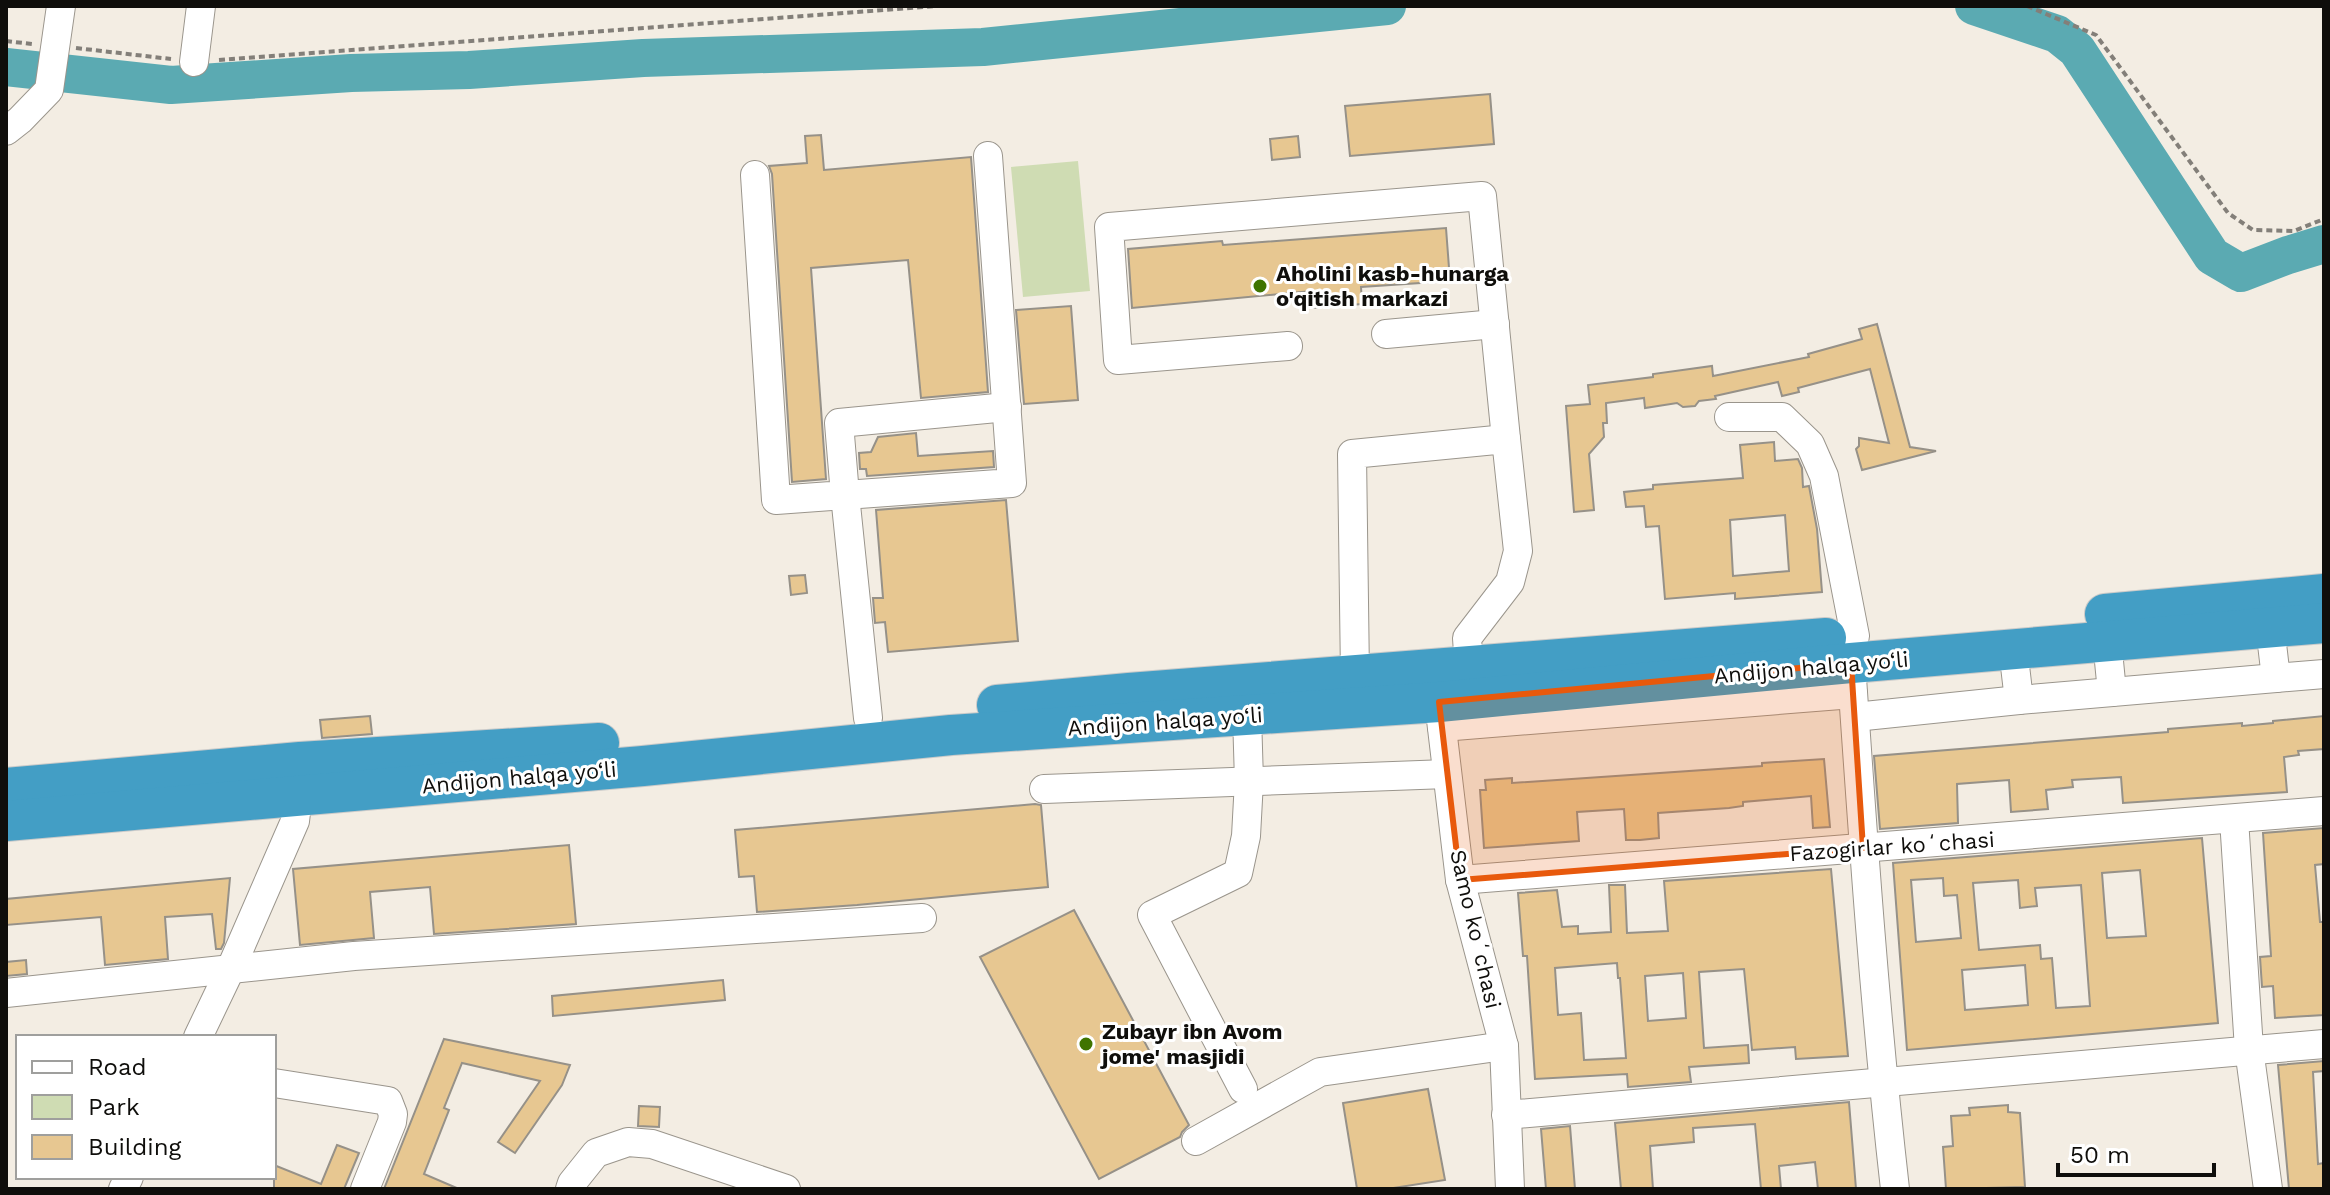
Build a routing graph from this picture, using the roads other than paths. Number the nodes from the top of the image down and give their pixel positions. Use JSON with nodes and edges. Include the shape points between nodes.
{"nodes":[{"id":1,"x":61,"y":6,"type":"edge"},
{"id":2,"x":201,"y":6,"type":"edge"},
{"id":3,"x":194,"y":62,"type":"road end"},
{"id":4,"x":6,"y":131,"type":"edge"},
{"id":5,"x":988,"y":156,"type":"dead end"},
{"id":6,"x":755,"y":175,"type":"dead end"},
{"id":7,"x":1495,"y":324,"type":"junction"},
{"id":8,"x":1386,"y":334,"type":"dead end"},
{"id":9,"x":1288,"y":346,"type":"dead end"},
{"id":10,"x":1007,"y":407,"type":"junction"},
{"id":11,"x":1729,"y":417,"type":"dead end"},
{"id":12,"x":1506,"y":439,"type":"junction"},
{"id":13,"x":845,"y":495,"type":"junction"},
{"id":14,"x":2324,"y":594,"type":"edge"},
{"id":15,"x":2324,"y":623,"type":"edge"},
{"id":16,"x":2270,"y":627,"type":"junction"},
{"id":17,"x":2107,"y":641,"type":"junction"},
{"id":18,"x":2013,"y":649,"type":"junction"},
{"id":19,"x":2324,"y":674,"type":"edge"},
{"id":20,"x":1355,"y":676,"type":"junction"},
{"id":21,"x":1853,"y":678,"type":"junction"},
{"id":22,"x":2276,"y":678,"type":"junction"},
{"id":23,"x":1446,"y":691,"type":"junction"},
{"id":24,"x":2112,"y":692,"type":"junction"},
{"id":25,"x":2019,"y":700,"type":"junction"},
{"id":26,"x":1247,"y":715,"type":"junction"},
{"id":27,"x":868,"y":718,"type":"junction"},
{"id":28,"x":1447,"y":774,"type":"junction"},
{"id":29,"x":1249,"y":781,"type":"junction"},
{"id":30,"x":6,"y":788,"type":"edge"},
{"id":31,"x":1044,"y":789,"type":"dead end"},
{"id":32,"x":298,"y":796,"type":"junction"},
{"id":33,"x":2324,"y":811,"type":"edge"},
{"id":34,"x":2234,"y":819,"type":"junction"},
{"id":35,"x":6,"y":821,"type":"edge"},
{"id":36,"x":1863,"y":848,"type":"junction"},
{"id":37,"x":1460,"y":880,"type":"junction"},
{"id":38,"x":922,"y":918,"type":"dead end"},
{"id":39,"x":231,"y":968,"type":"junction"},
{"id":40,"x":6,"y":993,"type":"edge"},
{"id":41,"x":199,"y":1035,"type":"edge"},
{"id":42,"x":2324,"y":1044,"type":"edge"},
{"id":43,"x":1504,"y":1046,"type":"junction"},
{"id":44,"x":2249,"y":1049,"type":"junction"},
{"id":45,"x":1883,"y":1082,"type":"junction"},
{"id":46,"x":276,"y":1083,"type":"edge"},
{"id":47,"x":1243,"y":1089,"type":"dead end"},
{"id":48,"x":1506,"y":1115,"type":"junction"},
{"id":49,"x":1196,"y":1141,"type":"dead end"},
{"id":50,"x":365,"y":1189,"type":"edge"},
{"id":51,"x":570,"y":1189,"type":"edge"},
{"id":52,"x":786,"y":1189,"type":"edge"},
{"id":53,"x":1510,"y":1189,"type":"edge"},
{"id":54,"x":1895,"y":1189,"type":"edge"},
{"id":55,"x":2268,"y":1189,"type":"edge"}],
"edges":[{"from":1,"to":4,"type":"street","via":[[49,90]]},
{"from":2,"to":3,"type":"street"},
{"from":5,"to":10,"type":"street"},
{"from":6,"to":13,"type":"street","via":[[776,500]]},
{"from":7,"to":8,"type":"street"},
{"from":7,"to":9,"type":"street","name":"Samo koʻchasi","via":[[1482,196],[1109,227],[1118,360]]},
{"from":7,"to":12,"type":"street","name":"Samo koʻchasi"},
{"from":10,"to":13,"type":"street","via":[[839,423]]},
{"from":10,"to":13,"type":"street","via":[[1012,483]]},
{"from":11,"to":21,"type":"street","via":[[1782,417],[1810,444],[1824,476]]},
{"from":12,"to":20,"type":"street","via":[[1352,454]]},
{"from":12,"to":23,"type":"street","name":"Samo koʻchasi","via":[[1518,551],[1510,582],[1467,638]]},
{"from":13,"to":27,"type":"street"},
{"from":14,"to":21,"type":"highway","name":"Andijon halqa yo‘li"},
{"from":15,"to":16,"type":"highway","name":"Andijon halqa yo‘li"},
{"from":16,"to":17,"type":"highway","name":"Andijon halqa yo‘li"},
{"from":16,"to":22,"type":"street"},
{"from":17,"to":18,"type":"highway","name":"Andijon halqa yo‘li"},
{"from":17,"to":24,"type":"street"},
{"from":18,"to":21,"type":"highway","name":"Andijon halqa yo‘li"},
{"from":18,"to":25,"type":"street"},
{"from":19,"to":22,"type":"street"},
{"from":20,"to":23,"type":"highway","name":"Andijon halqa yo‘li"},
{"from":20,"to":27,"type":"highway","name":"Andijon halqa yo‘li"},
{"from":21,"to":23,"type":"highway","name":"Andijon halqa yo‘li"},
{"from":21,"to":23,"type":"street"},
{"from":21,"to":25,"type":"street"},
{"from":21,"to":36,"type":"street"},
{"from":22,"to":24,"type":"street"},
{"from":23,"to":26,"type":"highway","name":"Andijon halqa yo‘li"},
{"from":23,"to":28,"type":"street","name":"Samo koʻchasi"},
{"from":24,"to":25,"type":"street"},
{"from":26,"to":29,"type":"street"},
{"from":26,"to":32,"type":"highway","name":"Andijon halqa yo‘li","via":[[951,735]]},
{"from":27,"to":30,"type":"highway","name":"Andijon halqa yo‘li","via":[[663,739],[300,762]]},
{"from":28,"to":29,"type":"street"},
{"from":28,"to":37,"type":"street","name":"Samo koʻchasi"},
{"from":29,"to":31,"type":"street"},
{"from":29,"to":47,"type":"street","via":[[1238,873],[1152,915]]},
{"from":32,"to":35,"type":"highway","name":"Andijon halqa yo‘li"},
{"from":32,"to":39,"type":"street","via":[[295,821]]},
{"from":33,"to":34,"type":"street","name":"Fazogirlar koʻchasi"},
{"from":34,"to":36,"type":"street","name":"Fazogirlar koʻchasi"},
{"from":34,"to":44,"type":"street"},
{"from":36,"to":37,"type":"street","name":"Fazogirlar koʻchasi"},
{"from":36,"to":45,"type":"street"},
{"from":37,"to":43,"type":"street","name":"Samo koʻchasi"},
{"from":38,"to":39,"type":"street"},
{"from":39,"to":40,"type":"street"},
{"from":39,"to":41,"type":"street"},
{"from":42,"to":44,"type":"street"},
{"from":43,"to":48,"type":"street","name":"Samo koʻchasi"},
{"from":43,"to":49,"type":"street","via":[[1320,1072]]},
{"from":44,"to":45,"type":"street"},
{"from":44,"to":55,"type":"street"},
{"from":45,"to":48,"type":"street"},
{"from":45,"to":54,"type":"street"},
{"from":46,"to":50,"type":"street","via":[[388,1101],[392,1122]]},
{"from":48,"to":53,"type":"street","name":"Samo koʻchasi"},
{"from":51,"to":52,"type":"street","via":[[596,1153],[628,1142],[652,1144]]}]}
